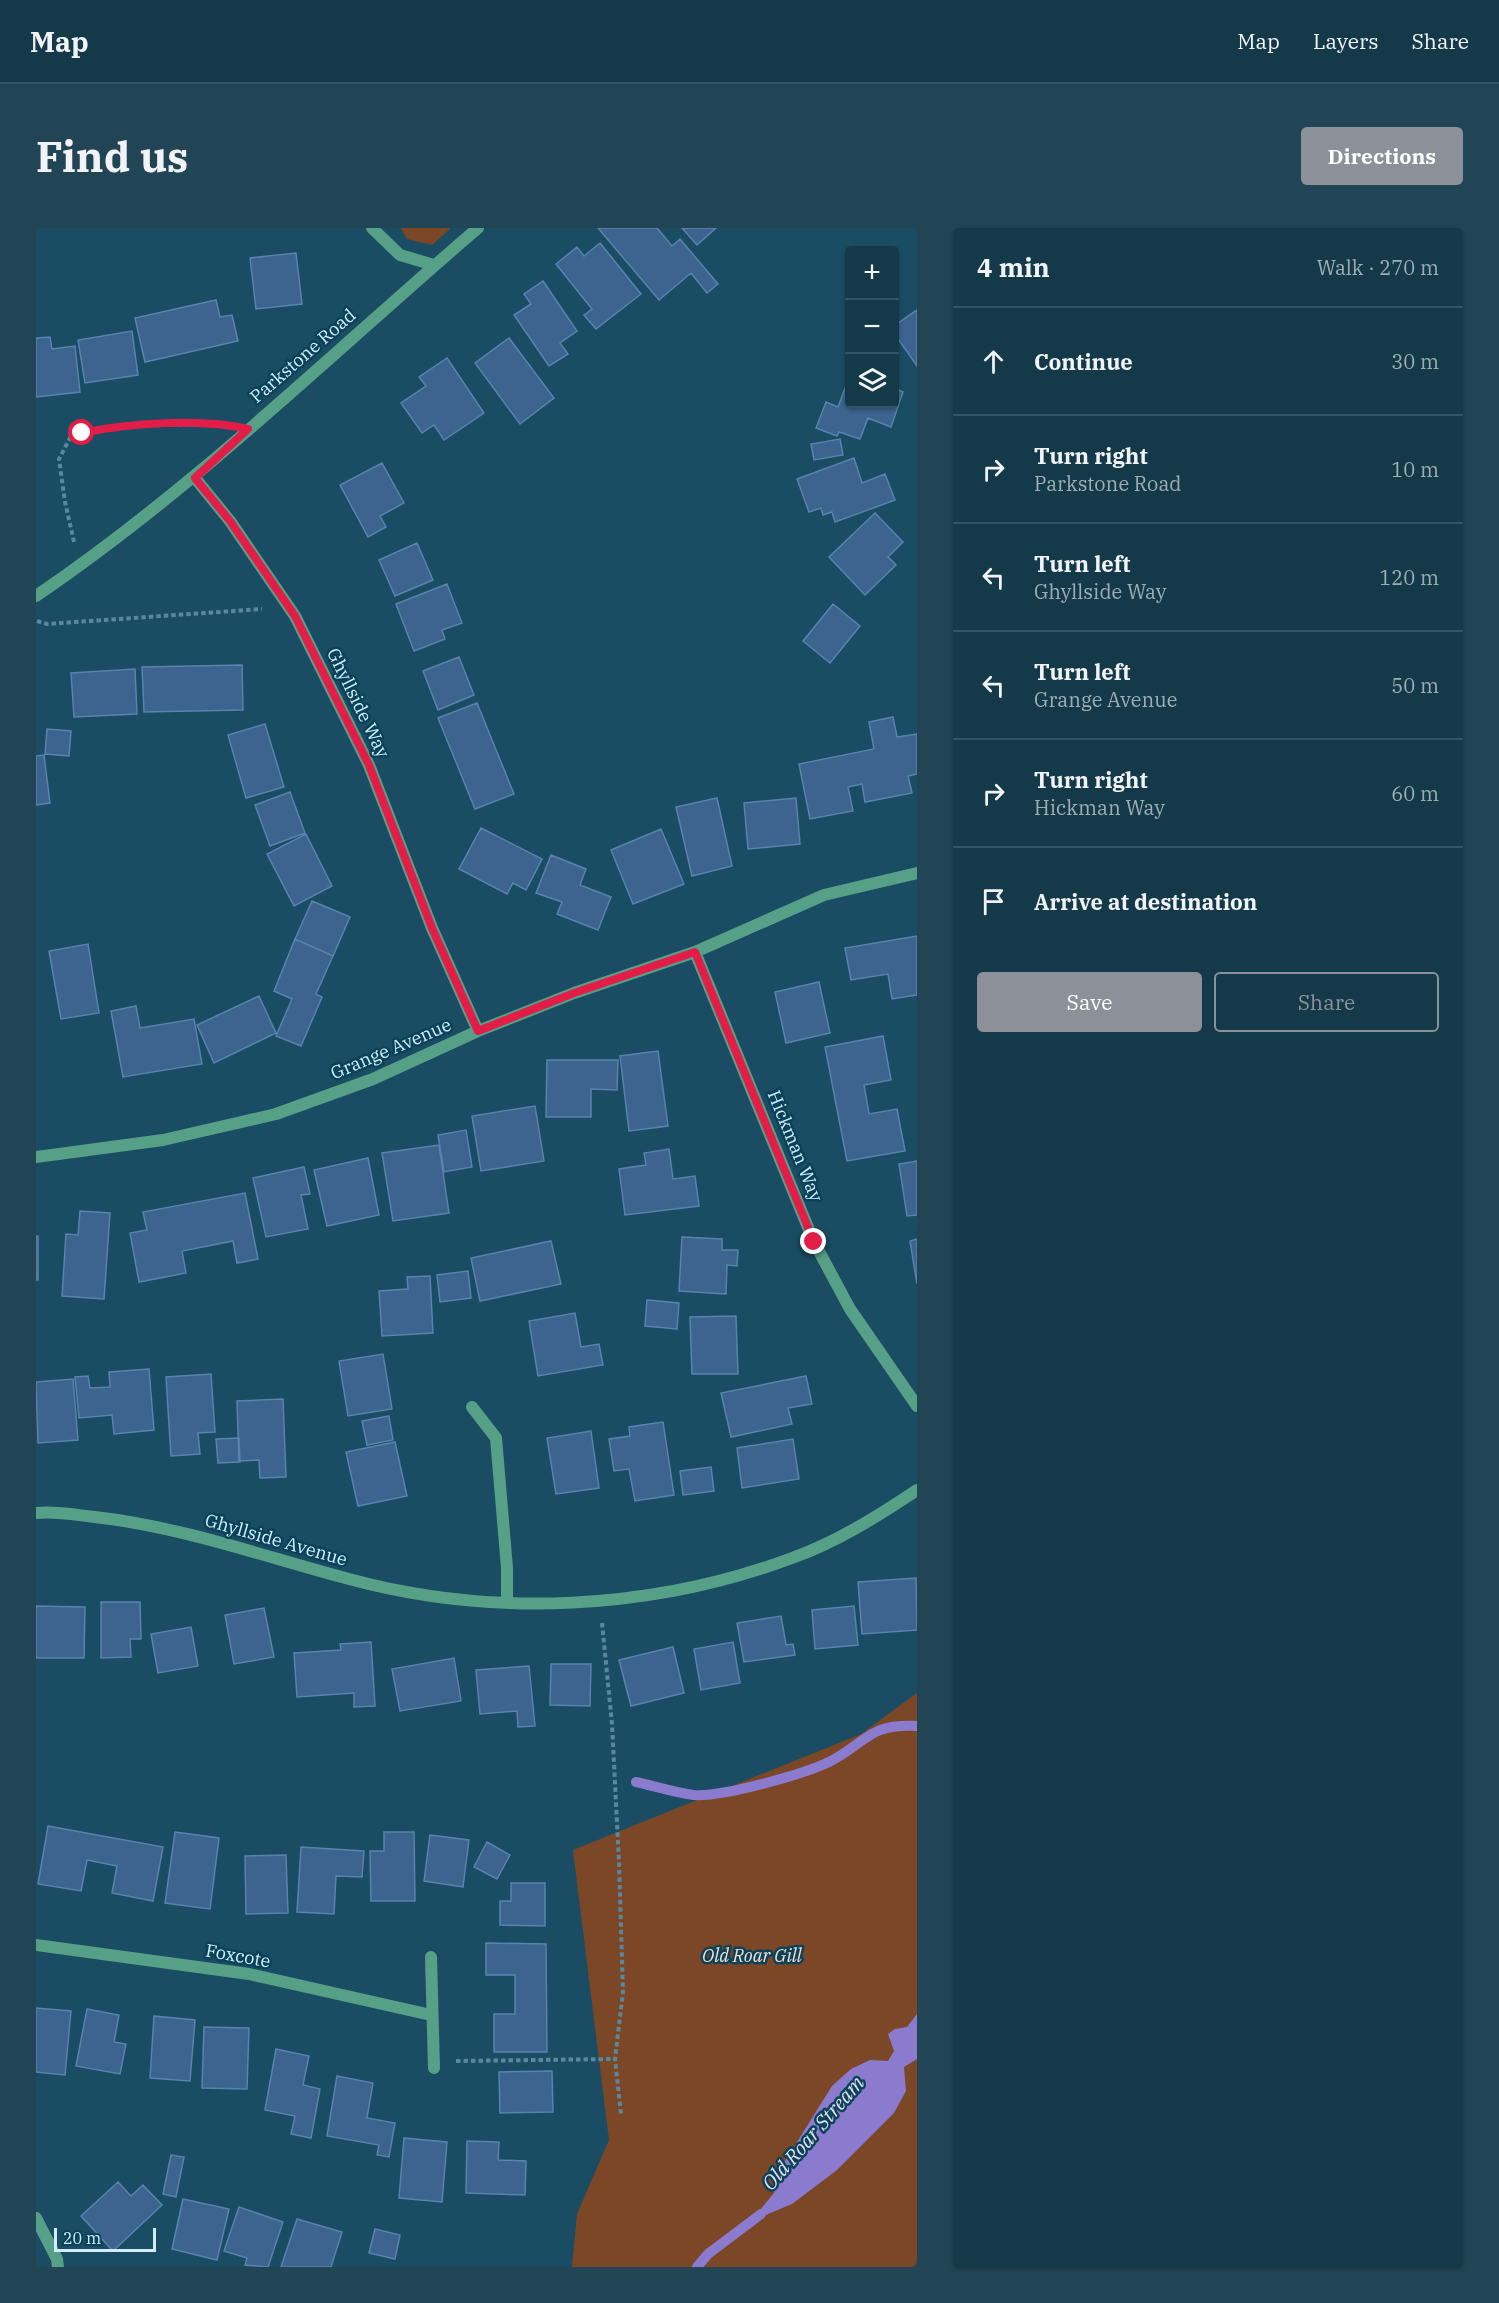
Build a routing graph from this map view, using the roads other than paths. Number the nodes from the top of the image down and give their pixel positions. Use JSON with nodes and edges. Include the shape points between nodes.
{"nodes":[{"id":1,"x":372,"y":228,"type":"edge"},
{"id":2,"x":478,"y":228,"type":"edge"},
{"id":3,"x":434,"y":265,"type":"junction"},
{"id":4,"x":195,"y":478,"type":"junction"},
{"id":5,"x":36,"y":596,"type":"edge"},
{"id":6,"x":917,"y":873,"type":"edge"},
{"id":7,"x":695,"y":952,"type":"junction"},
{"id":8,"x":478,"y":1031,"type":"junction"},
{"id":9,"x":36,"y":1157,"type":"edge"},
{"id":10,"x":917,"y":1406,"type":"edge"},
{"id":11,"x":471,"y":1407,"type":"dead end"},
{"id":12,"x":917,"y":1490,"type":"edge"},
{"id":13,"x":36,"y":1513,"type":"edge"},
{"id":14,"x":507,"y":1602,"type":"junction"},
{"id":15,"x":36,"y":1945,"type":"edge"},
{"id":16,"x":431,"y":1957,"type":"dead end"},
{"id":17,"x":431,"y":2015,"type":"junction"},
{"id":18,"x":434,"y":2063,"type":"road end"},
{"id":19,"x":36,"y":2218,"type":"edge"},
{"id":20,"x":58,"y":2267,"type":"edge"}],
"edges":[{"from":1,"to":3,"type":"street","via":[[400,255]]},
{"from":2,"to":3,"type":"street","name":"Parkstone Road"},
{"from":3,"to":4,"type":"street","name":"Parkstone Road"},
{"from":4,"to":5,"type":"street","name":"Parkstone Road"},
{"from":4,"to":8,"type":"street","name":"Ghyllside Way","via":[[289,607],[369,765],[432,928]]},
{"from":6,"to":7,"type":"street","name":"Grange Avenue","via":[[824,895]]},
{"from":7,"to":8,"type":"street","name":"Grange Avenue"},
{"from":7,"to":10,"type":"street","name":"Hickman Way","via":[[814,1242],[850,1309]]},
{"from":8,"to":9,"type":"street","name":"Grange Avenue","via":[[373,1080],[276,1114],[164,1140]]},
{"from":11,"to":14,"type":"street","via":[[496,1438]]},
{"from":12,"to":14,"type":"street","name":"Ghyllside Avenue","via":[[867,1523],[793,1558],[707,1585],[601,1602]]},
{"from":13,"to":14,"type":"street","name":"Ghyllside Avenue","via":[[108,1518],[176,1529],[351,1580],[418,1594]]},
{"from":15,"to":17,"type":"street","name":"Foxcote","via":[[249,1974]]},
{"from":16,"to":17,"type":"street"},
{"from":17,"to":18,"type":"street"},
{"from":19,"to":20,"type":"street"}]}
